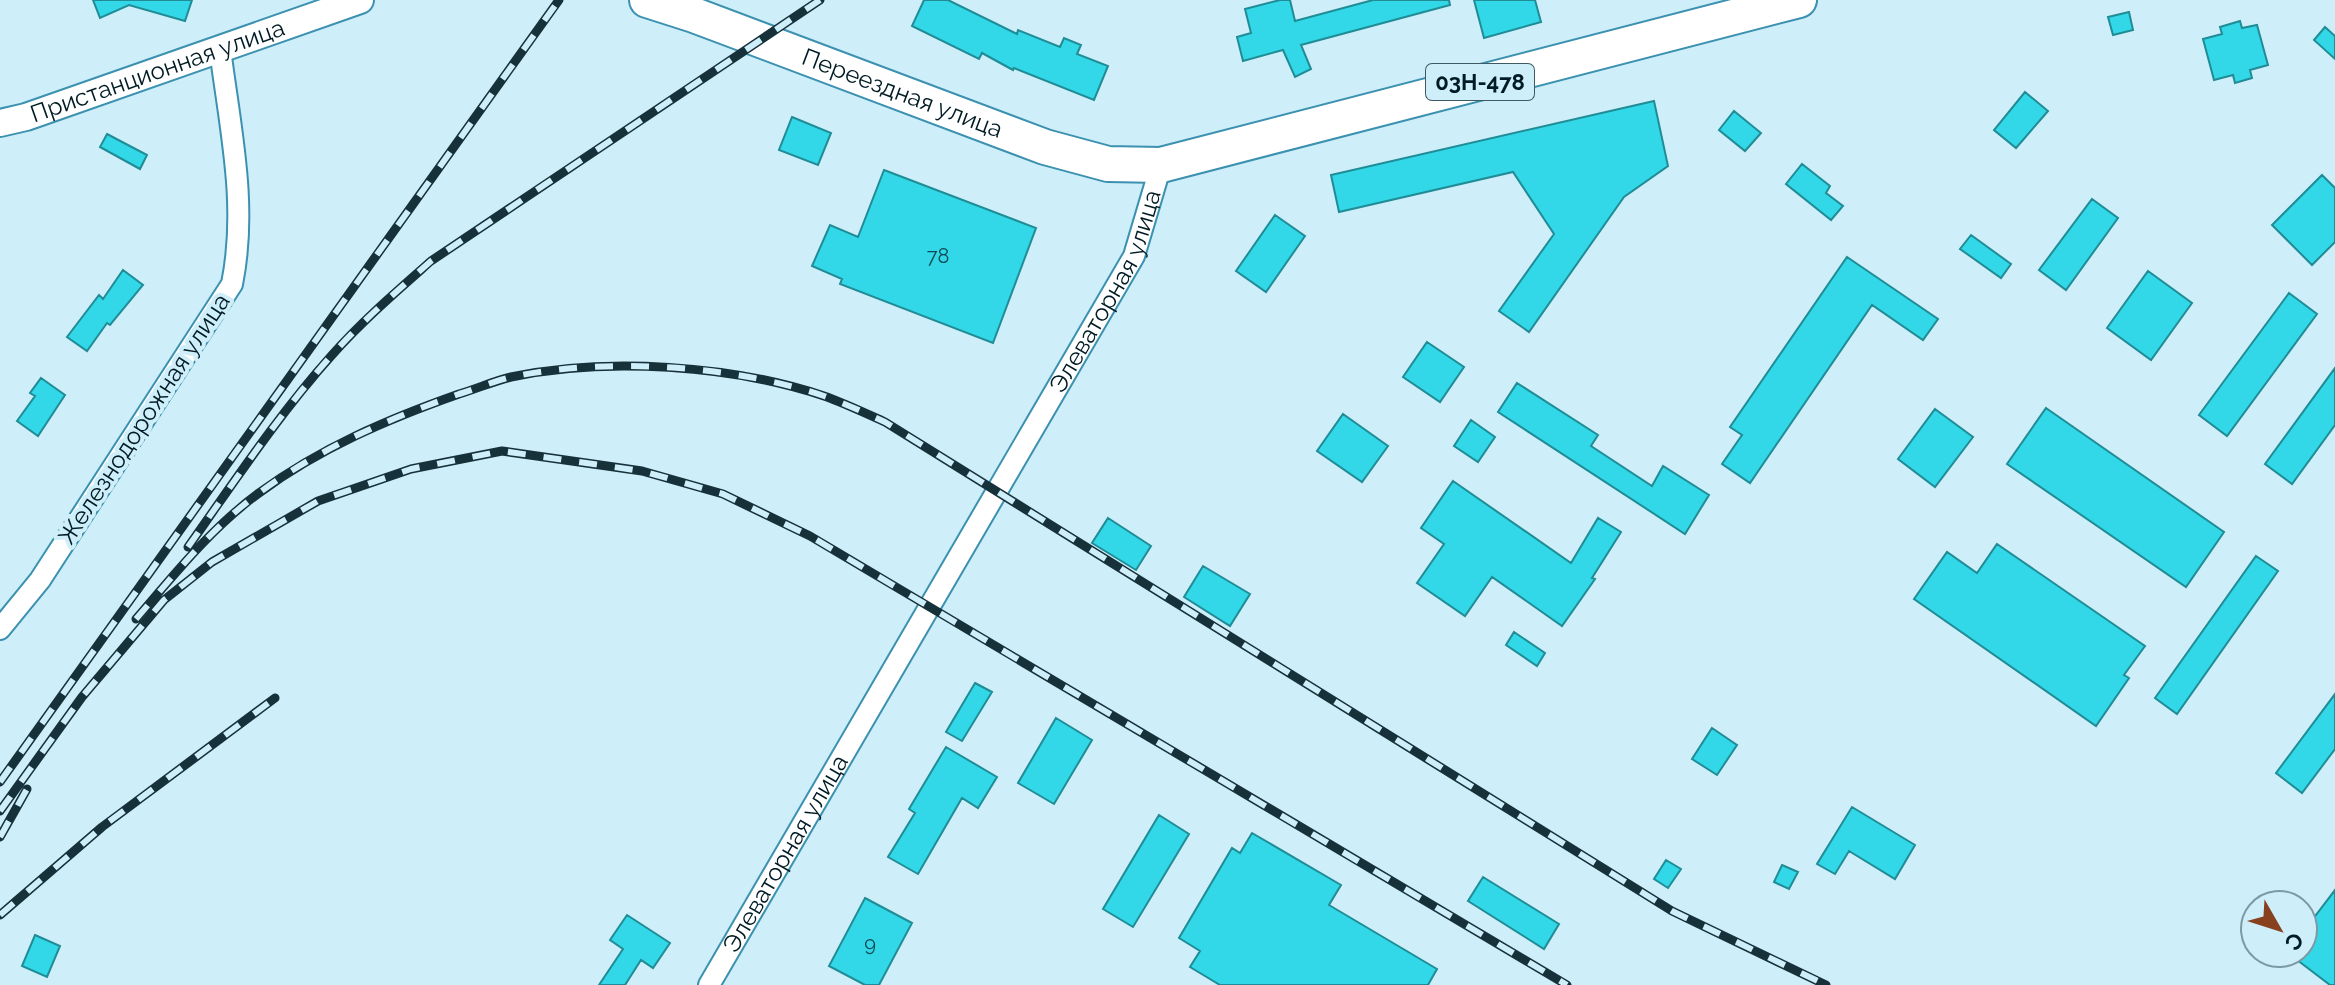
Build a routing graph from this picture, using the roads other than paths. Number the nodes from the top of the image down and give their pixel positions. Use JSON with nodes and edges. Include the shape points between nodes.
{"nodes":[{"id":1,"x":360,"y":0,"type":"edge"},
{"id":2,"x":647,"y":0,"type":"edge"},
{"id":3,"x":1799,"y":0,"type":"edge"},
{"id":4,"x":699,"y":7,"type":"edge"},
{"id":5,"x":220,"y":49,"type":"junction"},
{"id":6,"x":0,"y":123,"type":"edge"},
{"id":7,"x":1161,"y":165,"type":"junction"},
{"id":8,"x":0,"y":629,"type":"edge"},
{"id":9,"x":709,"y":985,"type":"edge"}],
"edges":[{"from":1,"to":5,"type":"street","name":"Пристанционная улица"},
{"from":2,"to":4,"type":"main road","name":"Переездная улица"},
{"from":3,"to":7,"type":"main road","name":"Элеваторная улица","number":"03Н-478"},
{"from":4,"to":7,"type":"main road","name":"Переездная улица","number":"03Н-478","via":[[1045,147],[1108,164]]},
{"from":5,"to":6,"type":"street","name":"Пристанционная улица"},
{"from":5,"to":8,"type":"street","name":"Железнодорожная улица","via":[[239,186],[239,252],[232,284],[40,580]]},
{"from":7,"to":9,"type":"street","name":"Элеваторная улица","via":[[1134,256]]}]}
